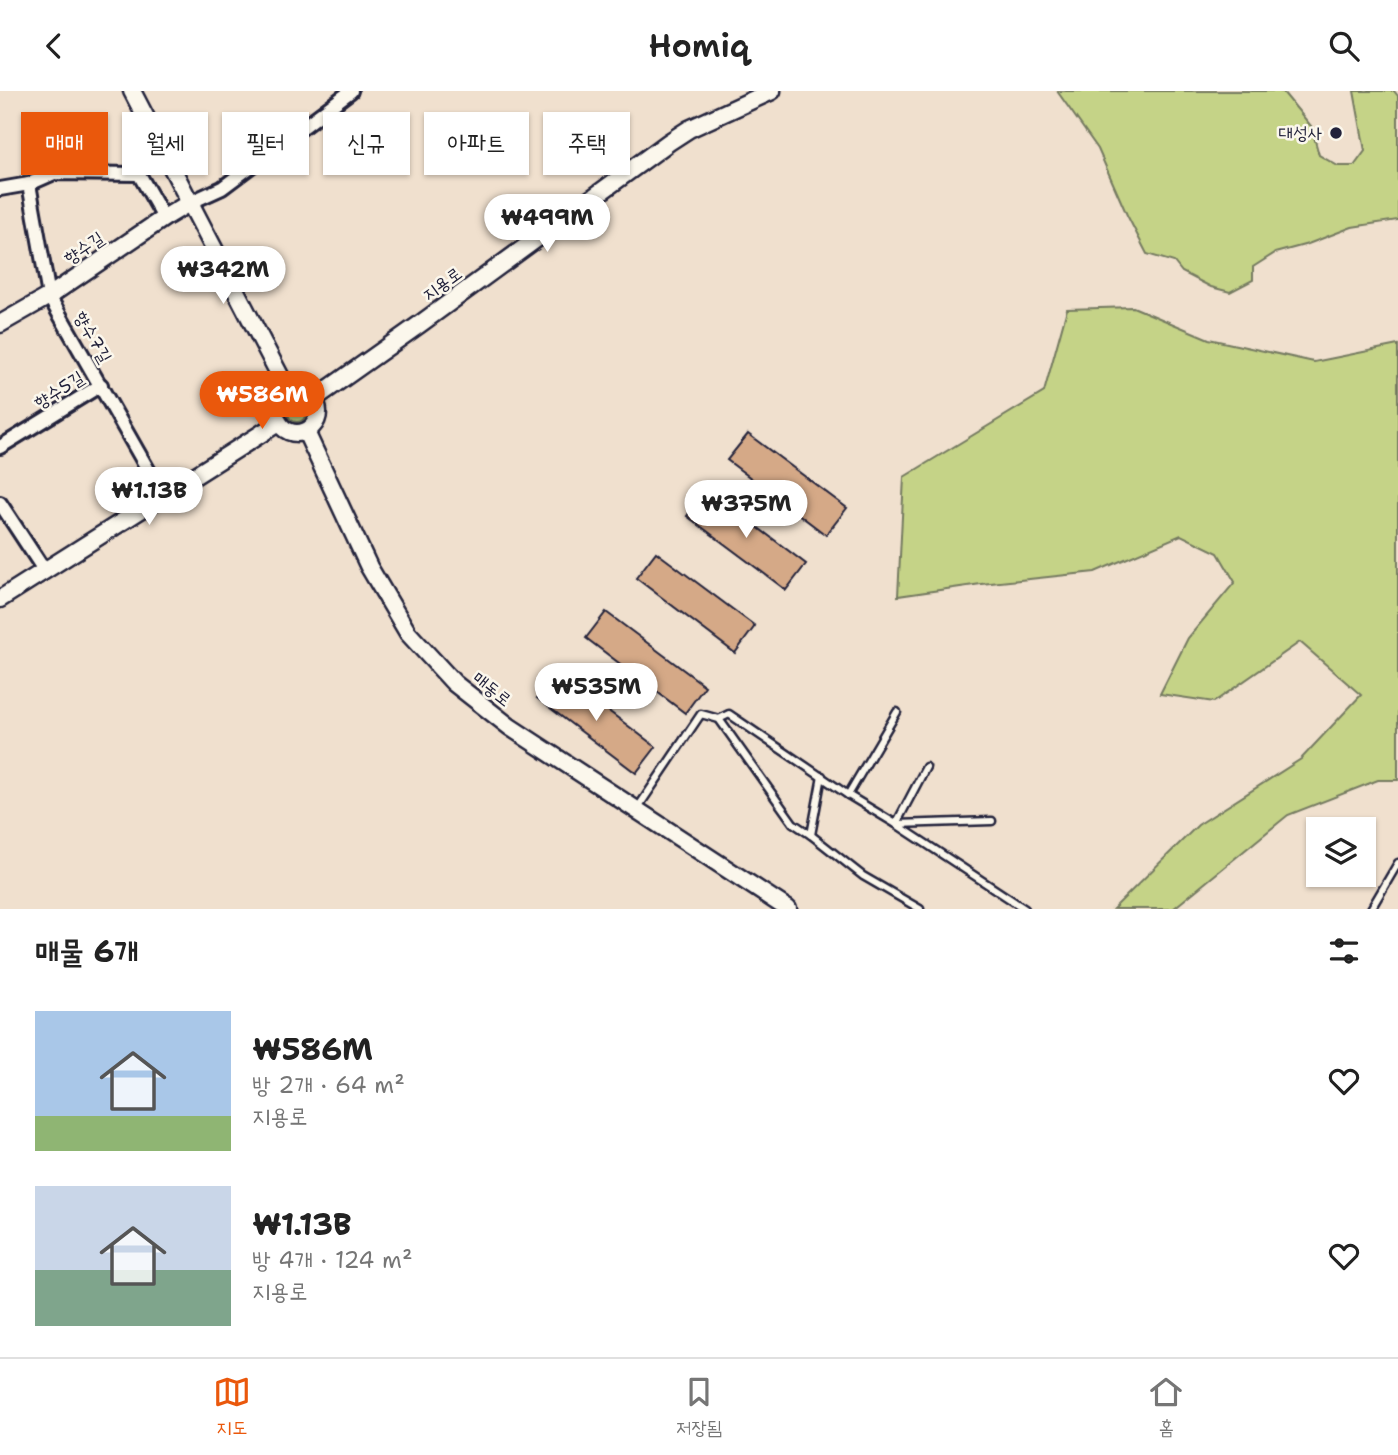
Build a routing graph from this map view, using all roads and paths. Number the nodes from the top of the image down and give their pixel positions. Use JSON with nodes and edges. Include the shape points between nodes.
{"nodes":[{"id":1,"x":132,"y":91,"type":"edge"},
{"id":2,"x":351,"y":91,"type":"edge"},
{"id":3,"x":761,"y":93,"type":"edge"},
{"id":4,"x":29,"y":184,"type":"junction"},
{"id":5,"x":0,"y":188,"type":"edge"},
{"id":6,"x":189,"y":203,"type":"junction"},
{"id":7,"x":164,"y":218,"type":"junction"},
{"id":8,"x":49,"y":296,"type":"junction"},
{"id":9,"x":1,"y":321,"type":"edge"},
{"id":10,"x":101,"y":385,"type":"junction"},
{"id":11,"x":289,"y":393,"type":"junction"},
{"id":12,"x":314,"y":399,"type":"junction"},
{"id":13,"x":278,"y":423,"type":"junction"},
{"id":14,"x":306,"y":432,"type":"junction"},
{"id":15,"x":0,"y":447,"type":"edge"},
{"id":16,"x":163,"y":496,"type":"junction"},
{"id":17,"x":0,"y":503,"type":"edge"},
{"id":18,"x":44,"y":571,"type":"junction"},
{"id":19,"x":0,"y":599,"type":"edge"},
{"id":20,"x":897,"y":712,"type":"dead end"},
{"id":21,"x":719,"y":719,"type":"junction"},
{"id":22,"x":926,"y":767,"type":"dead end"},
{"id":23,"x":822,"y":776,"type":"junction"},
{"id":24,"x":848,"y":795,"type":"junction"},
{"id":25,"x":636,"y":810,"type":"junction"},
{"id":26,"x":992,"y":821,"type":"dead end"},
{"id":27,"x":896,"y":824,"type":"junction"},
{"id":28,"x":811,"y":835,"type":"junction"},
{"id":29,"x":1398,"y":863,"type":"edge"},
{"id":30,"x":788,"y":909,"type":"edge"},
{"id":31,"x":920,"y":909,"type":"edge"},
{"id":32,"x":1025,"y":909,"type":"edge"},
{"id":33,"x":1371,"y":909,"type":"edge"}],
"edges":[{"from":1,"to":6,"type":"street"},
{"from":2,"to":6,"type":"street","via":[[222,188]]},
{"from":3,"to":12,"type":"street","name":"지용로","via":[[669,142]]},
{"from":4,"to":5,"type":"street"},
{"from":4,"to":7,"type":"street","via":[[54,173],[139,174]]},
{"from":4,"to":8,"type":"street","name":"향수7길"},
{"from":6,"to":7,"type":"street","name":"향수길"},
{"from":6,"to":11,"type":"street"},
{"from":7,"to":8,"type":"street","name":"향수길"},
{"from":8,"to":9,"type":"street","name":"향수길"},
{"from":8,"to":10,"type":"street","name":"향수7길"},
{"from":10,"to":15,"type":"street","name":"향수5길"},
{"from":10,"to":16,"type":"street","name":"향수7길"},
{"from":11,"to":12,"type":"street","via":[[301,391]]},
{"from":11,"to":13,"type":"street","via":[[276,406]]},
{"from":12,"to":14,"type":"street","via":[[318,417]]},
{"from":13,"to":14,"type":"street","via":[[289,432]]},
{"from":13,"to":16,"type":"street"},
{"from":14,"to":25,"type":"street","name":"매동로","via":[[369,567],[408,633],[454,683],[510,727]]},
{"from":16,"to":18,"type":"street"},
{"from":17,"to":18,"type":"street"},
{"from":18,"to":19,"type":"street"},
{"from":20,"to":24,"type":"lane"},
{"from":21,"to":23,"type":"lane","via":[[729,714]]},
{"from":21,"to":25,"type":"lane","via":[[701,714]]},
{"from":21,"to":28,"type":"lane","via":[[793,823]]},
{"from":22,"to":27,"type":"lane"},
{"from":23,"to":24,"type":"lane"},
{"from":23,"to":28,"type":"lane"},
{"from":24,"to":27,"type":"lane"},
{"from":25,"to":30,"type":"street","name":"매동로"},
{"from":26,"to":27,"type":"lane"},
{"from":27,"to":32,"type":"lane"},
{"from":28,"to":31,"type":"lane","via":[[863,876]]},
{"from":29,"to":33,"type":"lane"}]}
